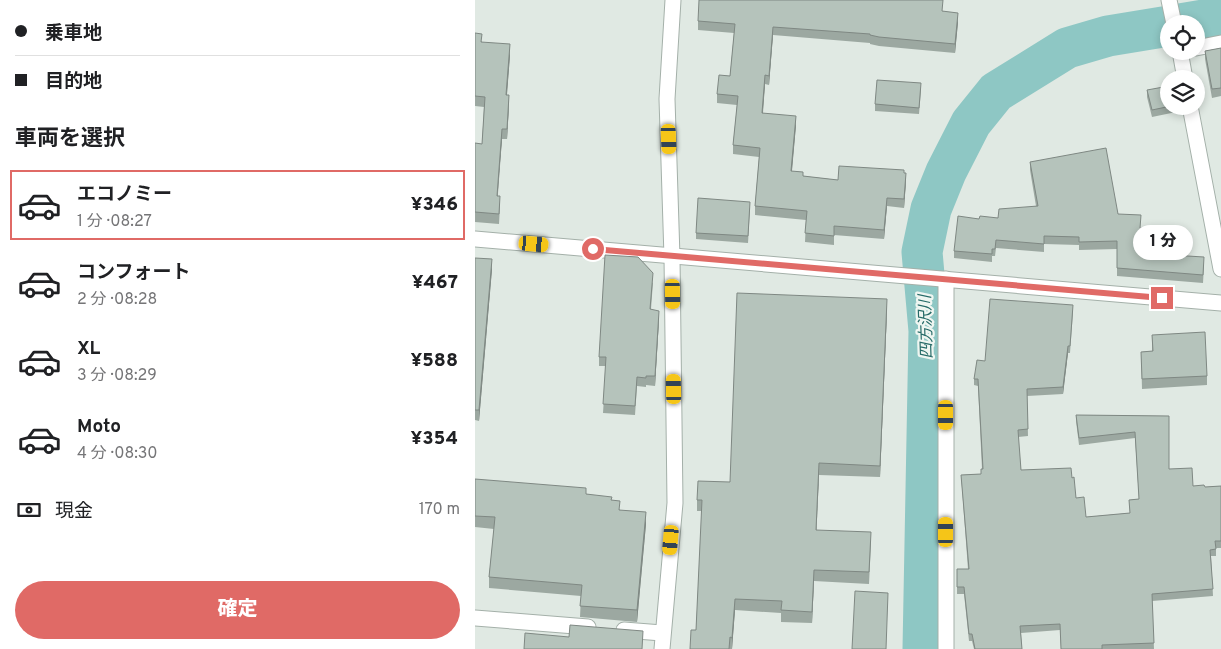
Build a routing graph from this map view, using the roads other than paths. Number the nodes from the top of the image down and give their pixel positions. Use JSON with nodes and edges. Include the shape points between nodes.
{"nodes":[{"id":1,"x":673,"y":0,"type":"edge"},
{"id":2,"x":1221,"y":43,"type":"edge"},
{"id":3,"x":1205,"y":46,"type":"edge"},
{"id":4,"x":1192,"y":115,"type":"edge"},
{"id":5,"x":475,"y":239,"type":"edge"},
{"id":6,"x":672,"y":256,"type":"junction"},
{"id":7,"x":1221,"y":269,"type":"edge"},
{"id":8,"x":946,"y":279,"type":"junction"},
{"id":9,"x":1221,"y":303,"type":"edge"},
{"id":10,"x":475,"y":618,"type":"edge"},
{"id":11,"x":662,"y":633,"type":"junction"},
{"id":12,"x":662,"y":649,"type":"edge"},
{"id":13,"x":947,"y":649,"type":"edge"}],
"edges":[{"from":1,"to":6,"type":"street","via":[[667,100]]},
{"from":2,"to":3,"type":"street"},
{"from":4,"to":7,"type":"street"},
{"from":5,"to":6,"type":"street"},
{"from":6,"to":8,"type":"street"},
{"from":6,"to":11,"type":"street","via":[[675,503]]},
{"from":8,"to":9,"type":"street"},
{"from":8,"to":13,"type":"street"},
{"from":10,"to":11,"type":"street"},
{"from":11,"to":12,"type":"street"}]}
